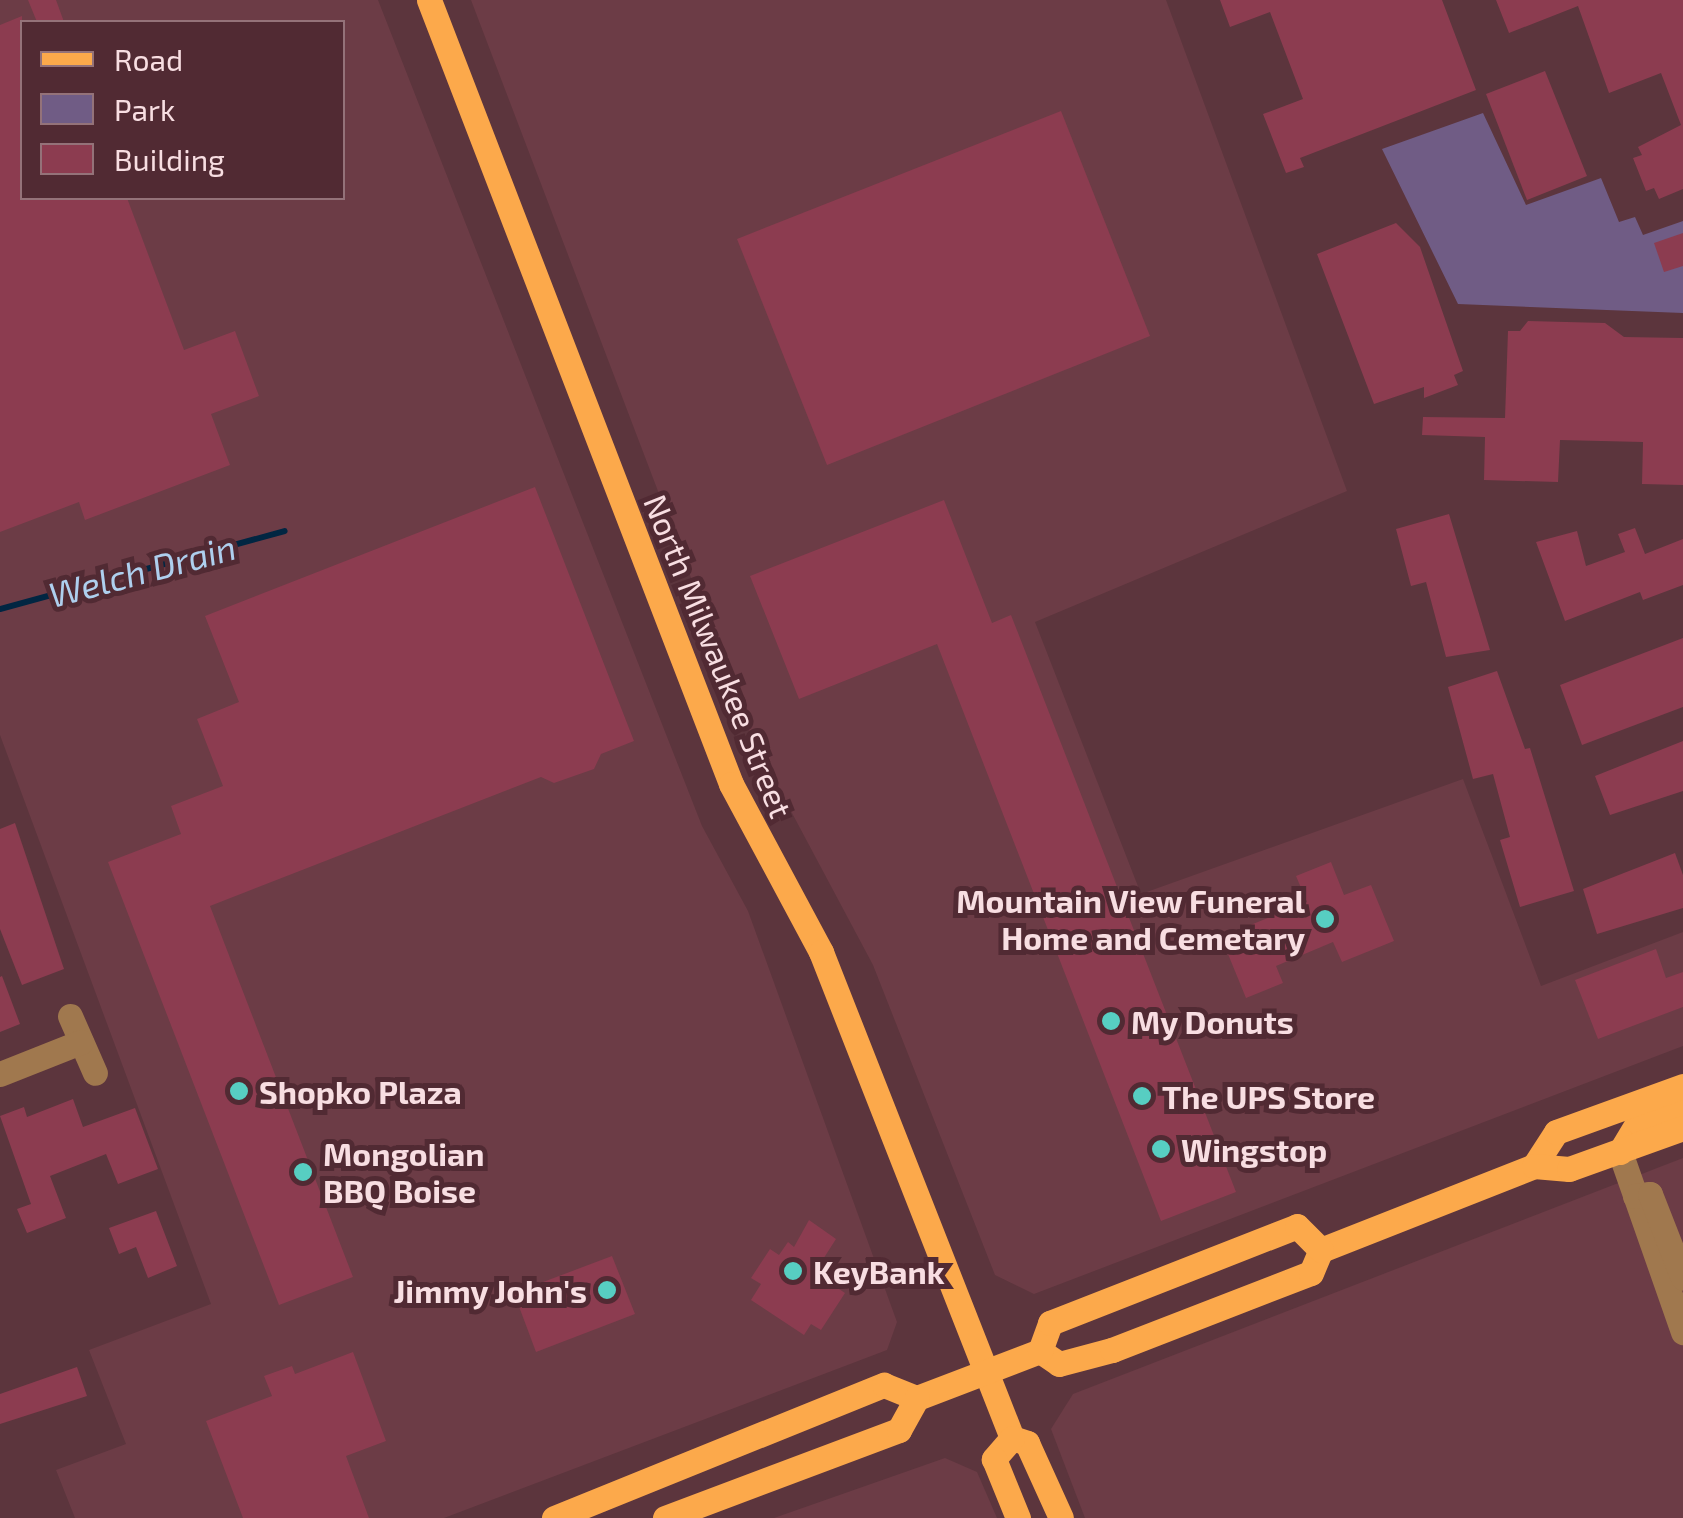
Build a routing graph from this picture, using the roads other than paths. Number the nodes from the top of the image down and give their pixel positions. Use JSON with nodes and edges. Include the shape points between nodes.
{"nodes":[{"id":1,"x":428,"y":0,"type":"edge"},
{"id":2,"x":70,"y":1016,"type":"dead end"},
{"id":3,"x":81,"y":1042,"type":"junction"},
{"id":4,"x":0,"y":1074,"type":"edge"},
{"id":5,"x":95,"y":1074,"type":"dead end"},
{"id":6,"x":1683,"y":1086,"type":"edge"},
{"id":7,"x":1683,"y":1104,"type":"edge"},
{"id":8,"x":1683,"y":1128,"type":"edge"},
{"id":9,"x":1620,"y":1152,"type":"junction"},
{"id":10,"x":1534,"y":1166,"type":"junction"},
{"id":11,"x":1635,"y":1196,"type":"junction"},
{"id":12,"x":1321,"y":1250,"type":"junction"},
{"id":13,"x":1683,"y":1278,"type":"edge"},
{"id":14,"x":1683,"y":1332,"type":"edge"},
{"id":15,"x":1040,"y":1351,"type":"junction"},
{"id":16,"x":988,"y":1371,"type":"junction"},
{"id":17,"x":917,"y":1398,"type":"junction"},
{"id":18,"x":1012,"y":1438,"type":"junction"},
{"id":19,"x":554,"y":1518,"type":"edge"},
{"id":20,"x":668,"y":1518,"type":"edge"},
{"id":21,"x":1018,"y":1518,"type":"edge"},
{"id":22,"x":1060,"y":1518,"type":"edge"}],
"edges":[{"from":1,"to":16,"type":"main road","name":"North Milwaukee Street","via":[[726,771],[822,952]]},
{"from":2,"to":3,"type":"street"},
{"from":3,"to":4,"type":"street"},
{"from":3,"to":5,"type":"street"},
{"from":6,"to":10,"type":"main road","via":[[1556,1132]]},
{"from":7,"to":9,"type":"main road","via":[[1638,1122]]},
{"from":8,"to":9,"type":"main road"},
{"from":9,"to":10,"type":"main road","via":[[1569,1170]]},
{"from":9,"to":11,"type":"street"},
{"from":10,"to":12,"type":"main road"},
{"from":11,"to":13,"type":"street","via":[[1650,1194]]},
{"from":11,"to":14,"type":"street"},
{"from":12,"to":15,"type":"main road","via":[[1311,1273],[1112,1350],[1059,1364]]},
{"from":12,"to":15,"type":"main road","via":[[1297,1226],[1050,1323]]},
{"from":15,"to":16,"type":"main road"},
{"from":16,"to":17,"type":"main road"},
{"from":16,"to":18,"type":"main road","name":"North Milwaukee Street"},
{"from":17,"to":19,"type":"main road","via":[[884,1385]]},
{"from":17,"to":20,"type":"main road","via":[[899,1430]]},
{"from":18,"to":21,"type":"main road","via":[[994,1458]]},
{"from":18,"to":22,"type":"main road","name":"North Milwaukee Street","via":[[1027,1442]]}]}
